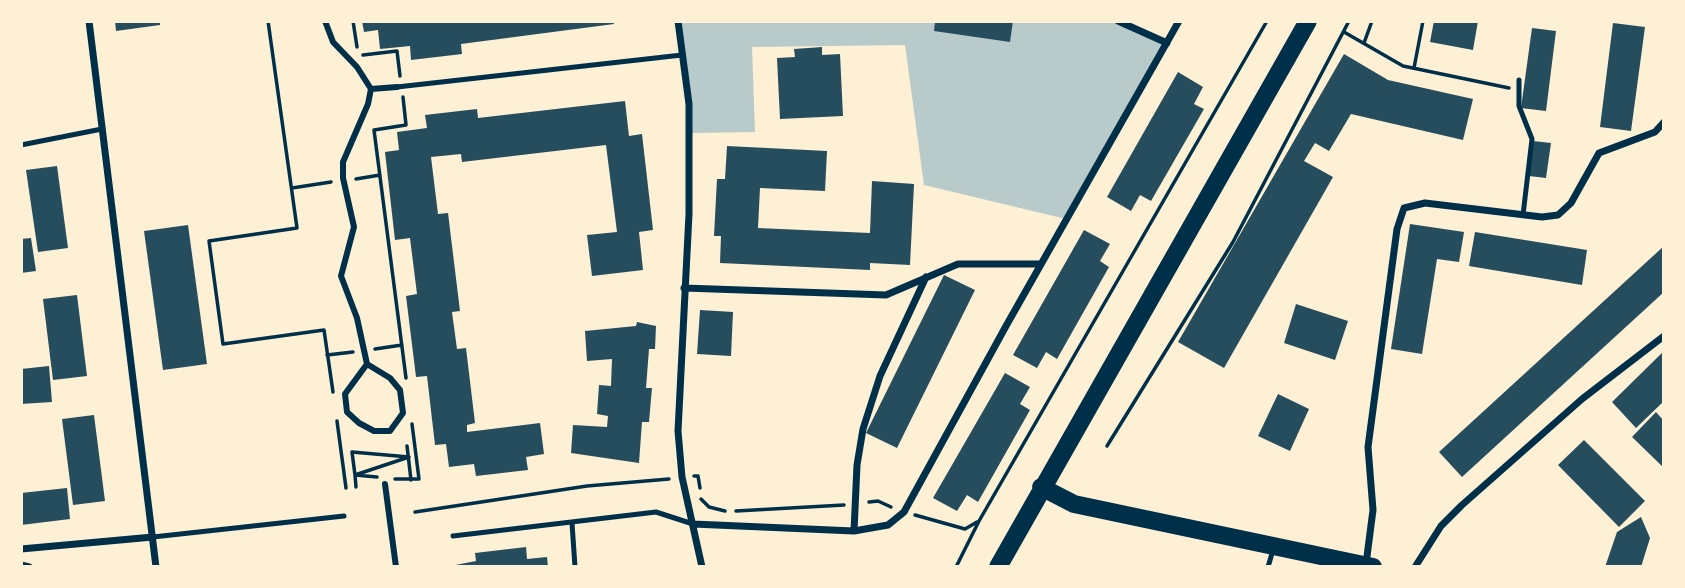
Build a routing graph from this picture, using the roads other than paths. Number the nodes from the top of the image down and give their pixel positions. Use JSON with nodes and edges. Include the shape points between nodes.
{"nodes":[{"id":1,"x":89,"y":21,"type":"edge"},
{"id":2,"x":324,"y":21,"type":"edge"},
{"id":3,"x":678,"y":21,"type":"edge"},
{"id":4,"x":1118,"y":21,"type":"edge"},
{"id":5,"x":1180,"y":21,"type":"edge"},
{"id":6,"x":1308,"y":21,"type":"edge"},
{"id":7,"x":1167,"y":43,"type":"junction"},
{"id":8,"x":682,"y":55,"type":"junction"},
{"id":9,"x":1519,"y":80,"type":"dead end"},
{"id":10,"x":397,"y":87,"type":"joint"},
{"id":11,"x":371,"y":89,"type":"junction"},
{"id":12,"x":1664,"y":122,"type":"edge"},
{"id":13,"x":102,"y":129,"type":"junction"},
{"id":14,"x":21,"y":145,"type":"edge"},
{"id":15,"x":1523,"y":215,"type":"junction"},
{"id":16,"x":1041,"y":264,"type":"junction"},
{"id":17,"x":926,"y":276,"type":"junction"},
{"id":18,"x":684,"y":288,"type":"junction"},
{"id":19,"x":1664,"y":336,"type":"edge"},
{"id":20,"x":367,"y":364,"type":"junction"},
{"id":21,"x":385,"y":484,"type":"dead end"},
{"id":22,"x":1041,"y":487,"type":"junction"},
{"id":23,"x":344,"y":516,"type":"dead end"},
{"id":24,"x":572,"y":523,"type":"junction"},
{"id":25,"x":693,"y":524,"type":"junction"},
{"id":26,"x":854,"y":531,"type":"junction"},
{"id":27,"x":453,"y":536,"type":"dead end"},
{"id":28,"x":153,"y":537,"type":"junction"},
{"id":29,"x":1274,"y":547,"type":"junction"},
{"id":30,"x":21,"y":549,"type":"edge"},
{"id":31,"x":21,"y":565,"type":"edge"},
{"id":32,"x":1369,"y":566,"type":"edge"},
{"id":33,"x":29,"y":567,"type":"edge"},
{"id":34,"x":156,"y":567,"type":"edge"},
{"id":35,"x":396,"y":567,"type":"edge"},
{"id":36,"x":575,"y":567,"type":"edge"},
{"id":37,"x":702,"y":567,"type":"edge"},
{"id":38,"x":998,"y":567,"type":"edge"},
{"id":39,"x":1269,"y":567,"type":"edge"},
{"id":40,"x":1415,"y":567,"type":"edge"}],
"edges":[{"from":1,"to":13,"type":"street"},
{"from":2,"to":11,"type":"street","via":[[333,42]]},
{"from":3,"to":8,"type":"street"},
{"from":4,"to":7,"type":"street"},
{"from":5,"to":7,"type":"street"},
{"from":6,"to":22,"type":"main road"},
{"from":7,"to":16,"type":"street"},
{"from":8,"to":10,"type":"lane"},
{"from":8,"to":18,"type":"street","via":[[689,104]]},
{"from":9,"to":15,"type":"lane","via":[[1521,112],[1532,139]]},
{"from":10,"to":11,"type":"street"},
{"from":11,"to":20,"type":"street","via":[[343,162],[354,227],[341,276]]},
{"from":12,"to":15,"type":"street","via":[[1656,132],[1599,153],[1571,203],[1558,215]]},
{"from":13,"to":14,"type":"lane"},
{"from":13,"to":28,"type":"street"},
{"from":15,"to":32,"type":"street","via":[[1425,202],[1404,208],[1399,218],[1368,447],[1373,510]]},
{"from":16,"to":17,"type":"street","via":[[958,264]]},
{"from":16,"to":26,"type":"street","via":[[904,512],[888,525]]},
{"from":17,"to":18,"type":"street","via":[[886,295]]},
{"from":17,"to":26,"type":"street","via":[[880,376],[863,429]]},
{"from":18,"to":25,"type":"street","via":[[678,431]]},
{"from":19,"to":40,"type":"street","via":[[1582,399],[1462,505],[1441,526]]},
{"from":20,"to":20,"type":"street","via":[[345,394],[347,412],[374,431],[390,431],[403,413],[400,390]]},
{"from":21,"to":35,"type":"street"},
{"from":22,"to":29,"type":"main road","via":[[1074,504]]},
{"from":22,"to":38,"type":"main road"},
{"from":23,"to":28,"type":"lane"},
{"from":24,"to":25,"type":"lane","via":[[656,512]]},
{"from":24,"to":27,"type":"lane"},
{"from":24,"to":36,"type":"lane"},
{"from":25,"to":26,"type":"street"},
{"from":25,"to":37,"type":"street"},
{"from":28,"to":30,"type":"street"},
{"from":28,"to":34,"type":"street"},
{"from":29,"to":32,"type":"main road"},
{"from":29,"to":39,"type":"lane"},
{"from":31,"to":33,"type":"street"}]}
